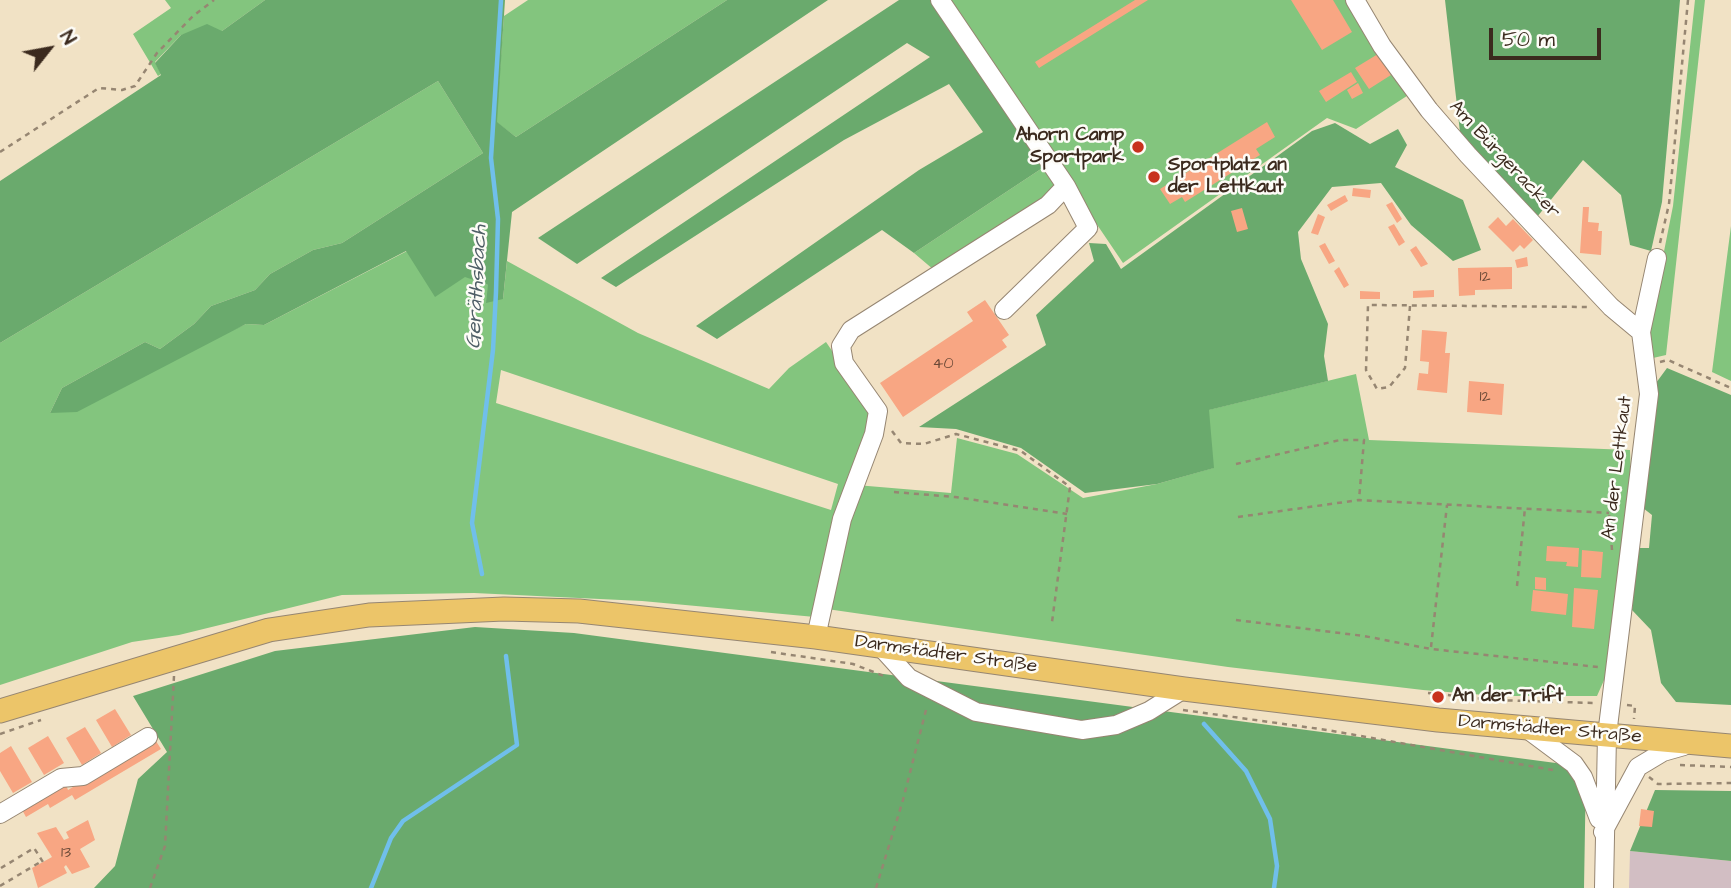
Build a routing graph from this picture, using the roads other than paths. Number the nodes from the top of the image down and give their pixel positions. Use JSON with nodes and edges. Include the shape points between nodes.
{"nodes":[{"id":1,"x":940,"y":0,"type":"edge"},
{"id":2,"x":1355,"y":0,"type":"edge"},
{"id":3,"x":1066,"y":186,"type":"junction"},
{"id":4,"x":1657,"y":258,"type":"road end"},
{"id":5,"x":1004,"y":310,"type":"dead end"},
{"id":6,"x":1641,"y":332,"type":"junction"},
{"id":7,"x":816,"y":637,"type":"junction"},
{"id":8,"x":880,"y":646,"type":"junction"},
{"id":9,"x":1180,"y":699,"type":"junction"},
{"id":10,"x":0,"y":711,"type":"edge"},
{"id":11,"x":1527,"y":728,"type":"junction"},
{"id":12,"x":1608,"y":735,"type":"junction"},
{"id":13,"x":148,"y":737,"type":"dead end"},
{"id":14,"x":1690,"y":744,"type":"junction"},
{"id":15,"x":1731,"y":746,"type":"edge"},
{"id":16,"x":0,"y":814,"type":"edge"},
{"id":17,"x":1603,"y":832,"type":"junction"},
{"id":18,"x":1604,"y":888,"type":"edge"}],
"edges":[{"from":1,"to":3,"type":"street"},
{"from":2,"to":6,"type":"street","name":"Am Bürgeracker","via":[[1429,110],[1497,188],[1611,307]]},
{"from":3,"to":5,"type":"street","via":[[1088,228]]},
{"from":3,"to":7,"type":"street","via":[[1048,205],[851,330],[841,346],[844,363],[878,411],[842,519]]},
{"from":4,"to":6,"type":"street","name":"An der Lettkaut"},
{"from":6,"to":12,"type":"street","name":"An der Lettkaut","via":[[1649,394]]},
{"from":7,"to":8,"type":"main road","name":"Darmstädter Straße"},
{"from":7,"to":10,"type":"main road","name":"Darmstädter Straße","via":[[579,611],[369,615],[269,630],[168,668]]},
{"from":8,"to":9,"type":"main road","name":"Darmstädter Straße"},
{"from":8,"to":9,"type":"street","via":[[909,678],[976,712],[1082,730],[1116,725]]},
{"from":9,"to":11,"type":"main road","name":"Darmstädter Straße"},
{"from":11,"to":12,"type":"main road","name":"Darmstädter Straße"},
{"from":11,"to":17,"type":"street","via":[[1574,764]]},
{"from":12,"to":14,"type":"main road","name":"Darmstädter Straße"},
{"from":12,"to":17,"type":"street"},
{"from":13,"to":16,"type":"street","via":[[83,776],[61,778]]},
{"from":14,"to":15,"type":"main road","name":"Darmstädter Straße"},
{"from":14,"to":17,"type":"street","via":[[1663,752],[1638,767]]},
{"from":17,"to":18,"type":"street"}]}
